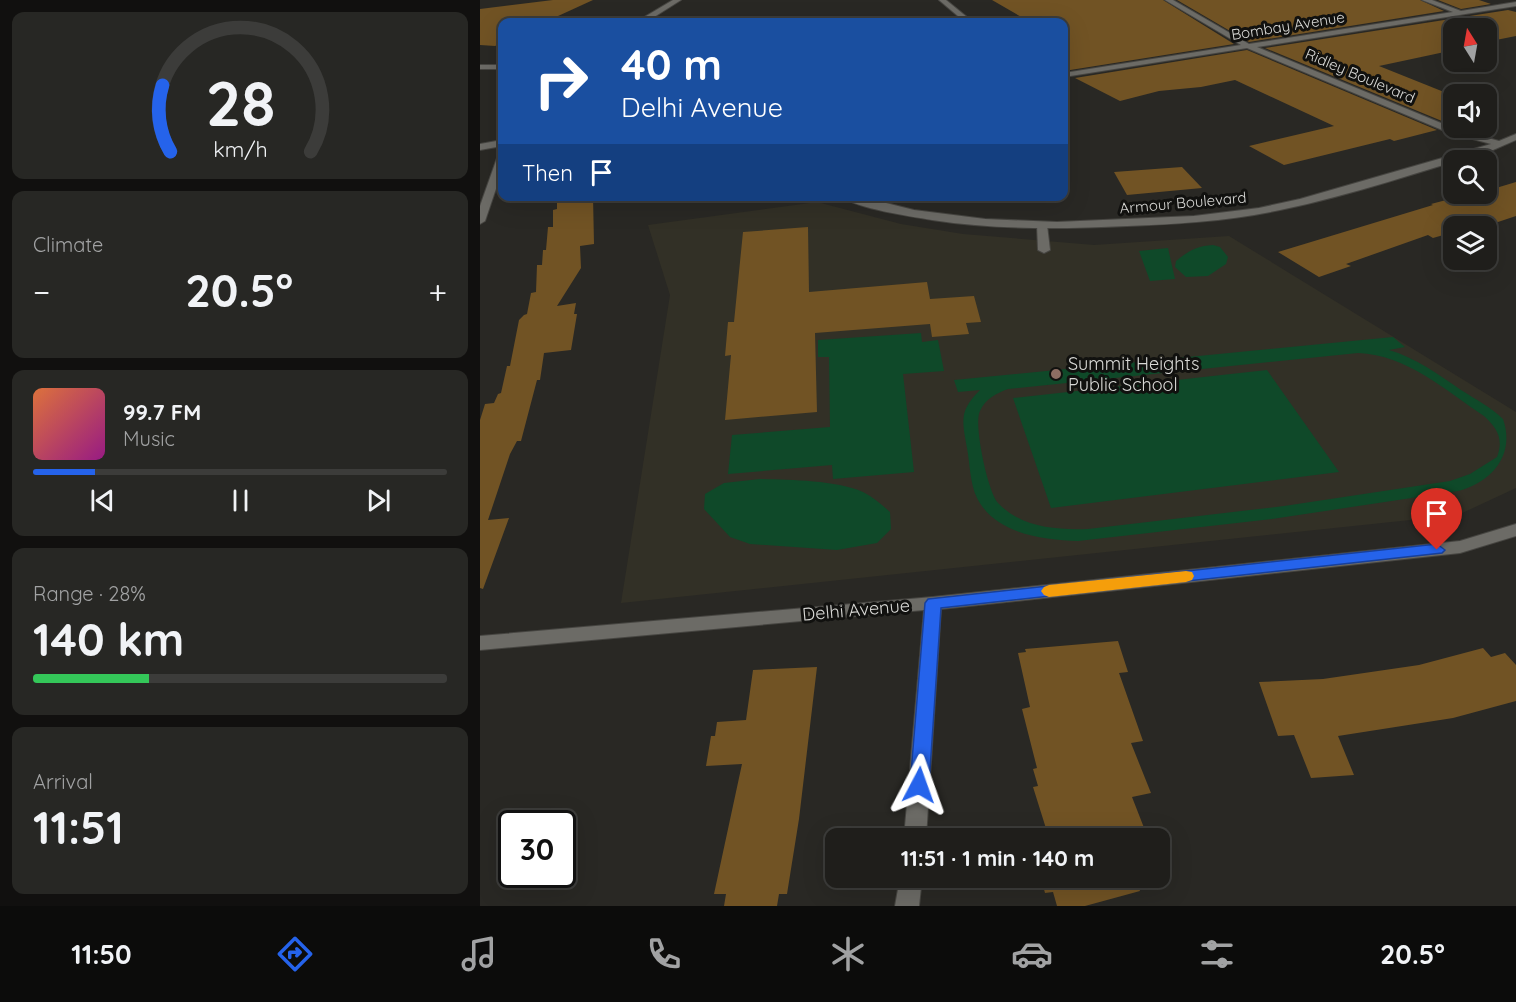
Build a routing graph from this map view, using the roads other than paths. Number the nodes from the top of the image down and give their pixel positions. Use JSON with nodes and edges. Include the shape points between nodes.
{"nodes":[{"id":1,"x":678,"y":0,"type":"edge"},
{"id":2,"x":942,"y":0,"type":"edge"},
{"id":3,"x":1168,"y":0,"type":"edge"},
{"id":4,"x":1425,"y":0,"type":"edge"},
{"id":5,"x":1516,"y":4,"type":"edge"},
{"id":6,"x":1460,"y":12,"type":"junction"},
{"id":7,"x":646,"y":18,"type":"edge"},
{"id":8,"x":964,"y":18,"type":"edge"},
{"id":9,"x":1248,"y":46,"type":"junction"},
{"id":10,"x":480,"y":66,"type":"edge"},
{"id":11,"x":498,"y":67,"type":"edge"},
{"id":12,"x":1068,"y":74,"type":"edge"},
{"id":13,"x":1516,"y":137,"type":"edge"},
{"id":14,"x":498,"y":144,"type":"edge"},
{"id":15,"x":1500,"y":144,"type":"junction"},
{"id":16,"x":480,"y":147,"type":"edge"},
{"id":17,"x":1516,"y":147,"type":"edge"},
{"id":18,"x":498,"y":169,"type":"edge"},
{"id":19,"x":860,"y":201,"type":"edge"},
{"id":20,"x":480,"y":221,"type":"edge"},
{"id":21,"x":1042,"y":225,"type":"junction"},
{"id":22,"x":1044,"y":250,"type":"dead end"},
{"id":23,"x":1516,"y":530,"type":"edge"},
{"id":24,"x":933,"y":603,"type":"junction"},
{"id":25,"x":480,"y":643,"type":"edge"},
{"id":26,"x":916,"y":828,"type":"edge"},
{"id":27,"x":909,"y":888,"type":"edge"},
{"id":28,"x":907,"y":906,"type":"edge"}],
"edges":[{"from":1,"to":7,"type":"street"},
{"from":2,"to":8,"type":"street"},
{"from":3,"to":9,"type":"street","name":"Ridley Boulevard"},
{"from":4,"to":6,"type":"street"},
{"from":5,"to":6,"type":"street","name":"Bombay Avenue"},
{"from":6,"to":9,"type":"street","name":"Bombay Avenue"},
{"from":9,"to":12,"type":"street","name":"Bombay Avenue"},
{"from":9,"to":15,"type":"street","name":"Ridley Boulevard","via":[[1450,130]]},
{"from":10,"to":11,"type":"street"},
{"from":13,"to":15,"type":"street","name":"Armour Boulevard"},
{"from":14,"to":16,"type":"street"},
{"from":15,"to":17,"type":"street","name":"Ridley Boulevard"},
{"from":15,"to":21,"type":"street","name":"Armour Boulevard","via":[[1251,213],[1187,221]]},
{"from":18,"to":20,"type":"street"},
{"from":19,"to":21,"type":"street","name":"Armour Boulevard","via":[[936,217]]},
{"from":21,"to":22,"type":"street"},
{"from":23,"to":24,"type":"street","name":"Delhi Avenue","via":[[1460,547]]},
{"from":24,"to":25,"type":"street","name":"Delhi Avenue"},
{"from":24,"to":26,"type":"street"},
{"from":27,"to":28,"type":"street"}]}
